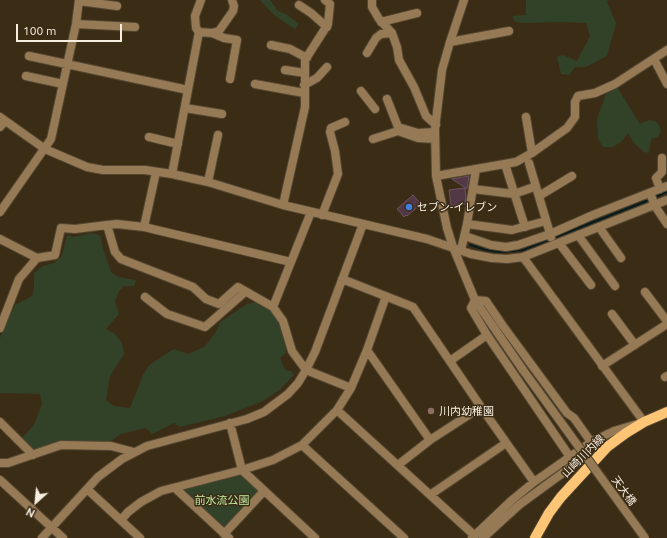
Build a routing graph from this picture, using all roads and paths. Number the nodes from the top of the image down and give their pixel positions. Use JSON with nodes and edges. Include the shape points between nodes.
{"nodes":[{"id":1,"x":201,"y":0,"type":"edge"},
{"id":2,"x":232,"y":0,"type":"edge"},
{"id":3,"x":372,"y":0,"type":"edge"},
{"id":4,"x":464,"y":0,"type":"edge"},
{"id":5,"x":79,"y":1,"type":"edge"},
{"id":6,"x":328,"y":2,"type":"edge"},
{"id":7,"x":299,"y":5,"type":"dead end"},
{"id":8,"x":117,"y":6,"type":"dead end"},
{"id":9,"x":337,"y":10,"type":"dead end"},
{"id":10,"x":417,"y":13,"type":"dead end"},
{"id":11,"x":381,"y":22,"type":"junction"},
{"id":12,"x":76,"y":24,"type":"junction"},
{"id":13,"x":135,"y":27,"type":"dead end"},
{"id":14,"x":326,"y":27,"type":"junction"},
{"id":15,"x":509,"y":31,"type":"dead end"},
{"id":16,"x":199,"y":32,"type":"junction"},
{"id":17,"x":212,"y":33,"type":"junction"},
{"id":18,"x":392,"y":33,"type":"junction"},
{"id":19,"x":450,"y":42,"type":"junction"},
{"id":20,"x":271,"y":45,"type":"dead end"},
{"id":21,"x":667,"y":50,"type":"edge"},
{"id":22,"x":367,"y":53,"type":"dead end"},
{"id":23,"x":29,"y":56,"type":"dead end"},
{"id":24,"x":307,"y":58,"type":"junction"},
{"id":25,"x":654,"y":59,"type":"junction"},
{"id":26,"x":67,"y":65,"type":"junction"},
{"id":27,"x":327,"y":68,"type":"dead end"},
{"id":28,"x":285,"y":70,"type":"dead end"},
{"id":29,"x":305,"y":73,"type":"junction"},
{"id":30,"x":26,"y":76,"type":"dead end"},
{"id":31,"x":230,"y":80,"type":"dead end"},
{"id":32,"x":63,"y":84,"type":"junction"},
{"id":33,"x":255,"y":84,"type":"dead end"},
{"id":34,"x":667,"y":84,"type":"edge"},
{"id":35,"x":304,"y":89,"type":"junction"},
{"id":36,"x":188,"y":90,"type":"junction"},
{"id":37,"x":360,"y":91,"type":"dead end"},
{"id":38,"x":185,"y":108,"type":"junction"},
{"id":39,"x":222,"y":114,"type":"dead end"},
{"id":40,"x":526,"y":117,"type":"dead end"},
{"id":41,"x":2,"y":122,"type":"edge"},
{"id":42,"x":345,"y":122,"type":"dead end"},
{"id":43,"x":435,"y":132,"type":"junction"},
{"id":44,"x":218,"y":135,"type":"dead end"},
{"id":45,"x":149,"y":137,"type":"dead end"},
{"id":46,"x":373,"y":139,"type":"dead end"},
{"id":47,"x":178,"y":144,"type":"junction"},
{"id":48,"x":45,"y":148,"type":"junction"},
{"id":49,"x":532,"y":153,"type":"junction"},
{"id":50,"x":662,"y":158,"type":"dead end"},
{"id":51,"x":529,"y":163,"type":"dead end"},
{"id":52,"x":505,"y":164,"type":"junction"},
{"id":53,"x":476,"y":169,"type":"junction"},
{"id":54,"x":156,"y":172,"type":"junction"},
{"id":55,"x":172,"y":174,"type":"junction"},
{"id":56,"x":436,"y":176,"type":"junction"},
{"id":57,"x":572,"y":176,"type":"dead end"},
{"id":58,"x":208,"y":182,"type":"junction"},
{"id":59,"x":664,"y":187,"type":"edge"},
{"id":60,"x":531,"y":188,"type":"dead end"},
{"id":61,"x":473,"y":189,"type":"junction"},
{"id":62,"x":650,"y":193,"type":"junction"},
{"id":63,"x":514,"y":194,"type":"junction"},
{"id":64,"x":538,"y":196,"type":"junction"},
{"id":65,"x":667,"y":200,"type":"edge"},
{"id":66,"x":283,"y":205,"type":"junction"},
{"id":67,"x":655,"y":206,"type":"junction"},
{"id":68,"x":0,"y":212,"type":"edge"},
{"id":69,"x":311,"y":212,"type":"junction"},
{"id":70,"x":322,"y":215,"type":"junction"},
{"id":71,"x":546,"y":221,"type":"junction"},
{"id":72,"x":363,"y":224,"type":"junction"},
{"id":73,"x":468,"y":224,"type":"junction"},
{"id":74,"x":667,"y":224,"type":"edge"},
{"id":75,"x":107,"y":225,"type":"junction"},
{"id":76,"x":144,"y":227,"type":"junction"},
{"id":77,"x":525,"y":227,"type":"junction"},
{"id":78,"x":599,"y":227,"type":"junction"},
{"id":79,"x":550,"y":234,"type":"junction"},
{"id":80,"x":578,"y":235,"type":"junction"},
{"id":81,"x":465,"y":236,"type":"junction"},
{"id":82,"x":0,"y":239,"type":"edge"},
{"id":83,"x":556,"y":244,"type":"junction"},
{"id":84,"x":453,"y":247,"type":"junction"},
{"id":85,"x":461,"y":250,"type":"junction"},
{"id":86,"x":523,"y":257,"type":"junction"},
{"id":87,"x":37,"y":258,"type":"junction"},
{"id":88,"x":621,"y":258,"type":"dead end"},
{"id":89,"x":291,"y":262,"type":"junction"},
{"id":90,"x":342,"y":279,"type":"junction"},
{"id":91,"x":590,"y":286,"type":"dead end"},
{"id":92,"x":616,"y":286,"type":"dead end"},
{"id":93,"x":245,"y":292,"type":"junction"},
{"id":94,"x":645,"y":292,"type":"dead end"},
{"id":95,"x":386,"y":296,"type":"junction"},
{"id":96,"x":145,"y":298,"type":"dead end"},
{"id":97,"x":475,"y":300,"type":"junction"},
{"id":98,"x":273,"y":307,"type":"junction"},
{"id":99,"x":612,"y":314,"type":"dead end"},
{"id":100,"x":667,"y":322,"type":"edge"},
{"id":101,"x":0,"y":328,"type":"edge"},
{"id":102,"x":487,"y":335,"type":"junction"},
{"id":103,"x":635,"y":345,"type":"junction"},
{"id":104,"x":367,"y":350,"type":"junction"},
{"id":105,"x":450,"y":361,"type":"junction"},
{"id":106,"x":602,"y":366,"type":"junction"},
{"id":107,"x":306,"y":370,"type":"junction"},
{"id":108,"x":351,"y":388,"type":"junction"},
{"id":109,"x":481,"y":407,"type":"junction"},
{"id":110,"x":337,"y":410,"type":"junction"},
{"id":111,"x":667,"y":412,"type":"edge"},
{"id":112,"x":0,"y":422,"type":"edge"},
{"id":113,"x":644,"y":422,"type":"junction"},
{"id":114,"x":230,"y":423,"type":"junction"},
{"id":115,"x":430,"y":440,"type":"junction"},
{"id":116,"x":591,"y":442,"type":"junction"},
{"id":117,"x":506,"y":443,"type":"junction"},
{"id":118,"x":302,"y":445,"type":"junction"},
{"id":119,"x":134,"y":452,"type":"junction"},
{"id":120,"x":33,"y":455,"type":"junction"},
{"id":121,"x":586,"y":456,"type":"junction"},
{"id":122,"x":570,"y":457,"type":"junction"},
{"id":123,"x":0,"y":463,"type":"edge"},
{"id":124,"x":398,"y":465,"type":"junction"},
{"id":125,"x":242,"y":470,"type":"junction"},
{"id":126,"x":0,"y":480,"type":"edge"},
{"id":127,"x":534,"y":482,"type":"junction"},
{"id":128,"x":175,"y":488,"type":"junction"},
{"id":129,"x":87,"y":489,"type":"junction"},
{"id":130,"x":264,"y":490,"type":"junction"},
{"id":131,"x":430,"y":495,"type":"junction"},
{"id":132,"x":121,"y":520,"type":"junction"},
{"id":133,"x":52,"y":528,"type":"junction"},
{"id":134,"x":226,"y":536,"type":"edge"},
{"id":135,"x":473,"y":537,"type":"edge"},
{"id":136,"x":42,"y":538,"type":"edge"},
{"id":137,"x":63,"y":538,"type":"edge"},
{"id":138,"x":140,"y":538,"type":"edge"},
{"id":139,"x":315,"y":538,"type":"edge"},
{"id":140,"x":404,"y":538,"type":"edge"},
{"id":141,"x":484,"y":538,"type":"edge"},
{"id":142,"x":535,"y":538,"type":"edge"},
{"id":143,"x":645,"y":538,"type":"edge"}],
"edges":[{"from":1,"to":16,"type":"street","via":[[195,16]]},
{"from":2,"to":17,"type":"street","via":[[232,11],[219,31]]},
{"from":3,"to":11,"type":"street","via":[[372,7]]},
{"from":4,"to":19,"type":"street"},
{"from":5,"to":8,"type":"street"},
{"from":5,"to":12,"type":"street"},
{"from":6,"to":9,"type":"street"},
{"from":6,"to":14,"type":"street"},
{"from":7,"to":14,"type":"street"},
{"from":10,"to":11,"type":"street"},
{"from":11,"to":18,"type":"street"},
{"from":12,"to":13,"type":"street"},
{"from":12,"to":26,"type":"street"},
{"from":14,"to":24,"type":"street"},
{"from":15,"to":19,"type":"street"},
{"from":16,"to":17,"type":"street"},
{"from":16,"to":36,"type":"street"},
{"from":17,"to":31,"type":"street","via":[[237,40]]},
{"from":18,"to":22,"type":"street","via":[[381,34]]},
{"from":18,"to":43,"type":"street","via":[[399,60]]},
{"from":19,"to":43,"type":"street","via":[[442,70]]},
{"from":20,"to":24,"type":"street","via":[[290,49]]},
{"from":21,"to":25,"type":"street"},
{"from":23,"to":26,"type":"street"},
{"from":24,"to":29,"type":"street"},
{"from":25,"to":34,"type":"street"},
{"from":25,"to":49,"type":"street","via":[[615,84],[594,93],[578,96],[575,102],[575,117],[567,128]]},
{"from":26,"to":32,"type":"street"},
{"from":26,"to":36,"type":"street"},
{"from":27,"to":35,"type":"street"},
{"from":28,"to":29,"type":"street"},
{"from":29,"to":35,"type":"street"},
{"from":30,"to":32,"type":"street"},
{"from":32,"to":48,"type":"street","via":[[51,138]]},
{"from":33,"to":35,"type":"street"},
{"from":35,"to":66,"type":"street","via":[[305,108]]},
{"from":36,"to":38,"type":"street"},
{"from":37,"to":43,"type":"street","via":[[373,110],[388,101],[398,127],[418,133]]},
{"from":38,"to":39,"type":"street"},
{"from":38,"to":47,"type":"street"},
{"from":40,"to":49,"type":"street"},
{"from":41,"to":48,"type":"street"},
{"from":42,"to":70,"type":"street","via":[[331,128],[330,132],[338,174]]},
{"from":43,"to":46,"type":"street","via":[[418,138],[398,131]]},
{"from":43,"to":56,"type":"street"},
{"from":44,"to":58,"type":"street"},
{"from":45,"to":47,"type":"street"},
{"from":47,"to":55,"type":"street"},
{"from":48,"to":54,"type":"street","via":[[83,165],[103,170]]},
{"from":48,"to":68,"type":"street"},
{"from":49,"to":52,"type":"street","via":[[516,162]]},
{"from":50,"to":59,"type":"street","via":[[662,172],[656,178]]},
{"from":51,"to":64,"type":"street"},
{"from":52,"to":53,"type":"street"},
{"from":52,"to":63,"type":"street"},
{"from":53,"to":56,"type":"street"},
{"from":53,"to":61,"type":"street"},
{"from":54,"to":55,"type":"street"},
{"from":54,"to":76,"type":"street"},
{"from":55,"to":58,"type":"street"},
{"from":56,"to":84,"type":"street"},
{"from":57,"to":64,"type":"street"},
{"from":58,"to":66,"type":"street"},
{"from":59,"to":62,"type":"street"},
{"from":60,"to":63,"type":"street"},
{"from":61,"to":63,"type":"street"},
{"from":61,"to":73,"type":"street"},
{"from":62,"to":67,"type":"street"},
{"from":62,"to":79,"type":"street"},
{"from":63,"to":77,"type":"street"},
{"from":64,"to":71,"type":"street"},
{"from":65,"to":67,"type":"street"},
{"from":66,"to":69,"type":"street"},
{"from":67,"to":74,"type":"street"},
{"from":67,"to":78,"type":"street"},
{"from":69,"to":70,"type":"street"},
{"from":69,"to":89,"type":"street"},
{"from":70,"to":72,"type":"street"},
{"from":71,"to":77,"type":"street"},
{"from":71,"to":79,"type":"street"},
{"from":72,"to":84,"type":"street"},
{"from":72,"to":90,"type":"street"},
{"from":73,"to":77,"type":"street","via":[[512,230]]},
{"from":73,"to":81,"type":"street"},
{"from":75,"to":76,"type":"street"},
{"from":75,"to":87,"type":"street","via":[[61,228],[56,255]]},
{"from":75,"to":93,"type":"street","via":[[115,252],[121,258],[193,287],[206,298],[219,304],[238,287]]},
{"from":76,"to":89,"type":"street"},
{"from":78,"to":80,"type":"street"},
{"from":78,"to":88,"type":"street"},
{"from":79,"to":81,"type":"street","via":[[506,247]]},
{"from":79,"to":83,"type":"street"},
{"from":80,"to":83,"type":"street"},
{"from":80,"to":92,"type":"street"},
{"from":81,"to":85,"type":"street"},
{"from":82,"to":87,"type":"street"},
{"from":83,"to":86,"type":"street"},
{"from":83,"to":91,"type":"street"},
{"from":84,"to":85,"type":"street"},
{"from":84,"to":97,"type":"street"},
{"from":85,"to":86,"type":"street","via":[[492,258]]},
{"from":86,"to":106,"type":"street"},
{"from":87,"to":101,"type":"street","via":[[19,279]]},
{"from":89,"to":98,"type":"street"},
{"from":90,"to":95,"type":"street"},
{"from":90,"to":107,"type":"street"},
{"from":93,"to":96,"type":"street","via":[[205,327],[167,314]]},
{"from":93,"to":98,"type":"street"},
{"from":94,"to":100,"type":"street"},
{"from":95,"to":104,"type":"street"},
{"from":95,"to":105,"type":"street","via":[[413,307]]},
{"from":97,"to":102,"type":"street","via":[[471,308]]},
{"from":97,"to":116,"type":"street","via":[[486,302]]},
{"from":97,"to":121,"type":"street","name":"天大橋","bridge":true},
{"from":98,"to":107,"type":"street","via":[[283,321],[292,351]]},
{"from":99,"to":103,"type":"street"},
{"from":100,"to":103,"type":"street"},
{"from":102,"to":105,"type":"street"},
{"from":102,"to":122,"type":"street"},
{"from":103,"to":106,"type":"street"},
{"from":104,"to":108,"type":"street"},
{"from":104,"to":115,"type":"street"},
{"from":105,"to":109,"type":"street"},
{"from":106,"to":113,"type":"street"},
{"from":107,"to":108,"type":"street"},
{"from":107,"to":114,"type":"street","via":[[298,383],[277,404],[256,416]]},
{"from":108,"to":110,"type":"street"},
{"from":109,"to":115,"type":"street"},
{"from":109,"to":117,"type":"street"},
{"from":110,"to":118,"type":"street"},
{"from":110,"to":124,"type":"street"},
{"from":111,"to":113,"type":"main road","name":"山崎川内線"},
{"from":112,"to":120,"type":"street"},
{"from":113,"to":116,"type":"street","via":[[614,431]]},
{"from":113,"to":142,"type":"main road","name":"山崎川内線","via":[[607,447],[570,486],[548,513]]},
{"from":114,"to":119,"type":"street"},
{"from":114,"to":125,"type":"street"},
{"from":115,"to":124,"type":"street"},
{"from":116,"to":122,"type":"street"},
{"from":117,"to":127,"type":"street"},
{"from":117,"to":131,"type":"street"},
{"from":118,"to":125,"type":"street","via":[[273,460]]},
{"from":118,"to":140,"type":"street"},
{"from":119,"to":120,"type":"street","via":[[111,446],[61,445]]},
{"from":119,"to":129,"type":"street","via":[[112,465]]},
{"from":120,"to":123,"type":"street"},
{"from":121,"to":141,"type":"street","via":[[519,505]]},
{"from":121,"to":143,"type":"street","name":"天大橋","bridge":true},
{"from":122,"to":127,"type":"street"},
{"from":124,"to":131,"type":"street"},
{"from":125,"to":128,"type":"street"},
{"from":125,"to":130,"type":"street"},
{"from":126,"to":133,"type":"street"},
{"from":127,"to":135,"type":"street"},
{"from":128,"to":132,"type":"street","via":[[151,497],[128,512]]},
{"from":128,"to":134,"type":"street"},
{"from":129,"to":132,"type":"street"},
{"from":129,"to":133,"type":"street"},
{"from":130,"to":134,"type":"street"},
{"from":130,"to":139,"type":"street"},
{"from":131,"to":135,"type":"street"},
{"from":132,"to":138,"type":"street"},
{"from":133,"to":136,"type":"street"},
{"from":133,"to":137,"type":"street"}]}
